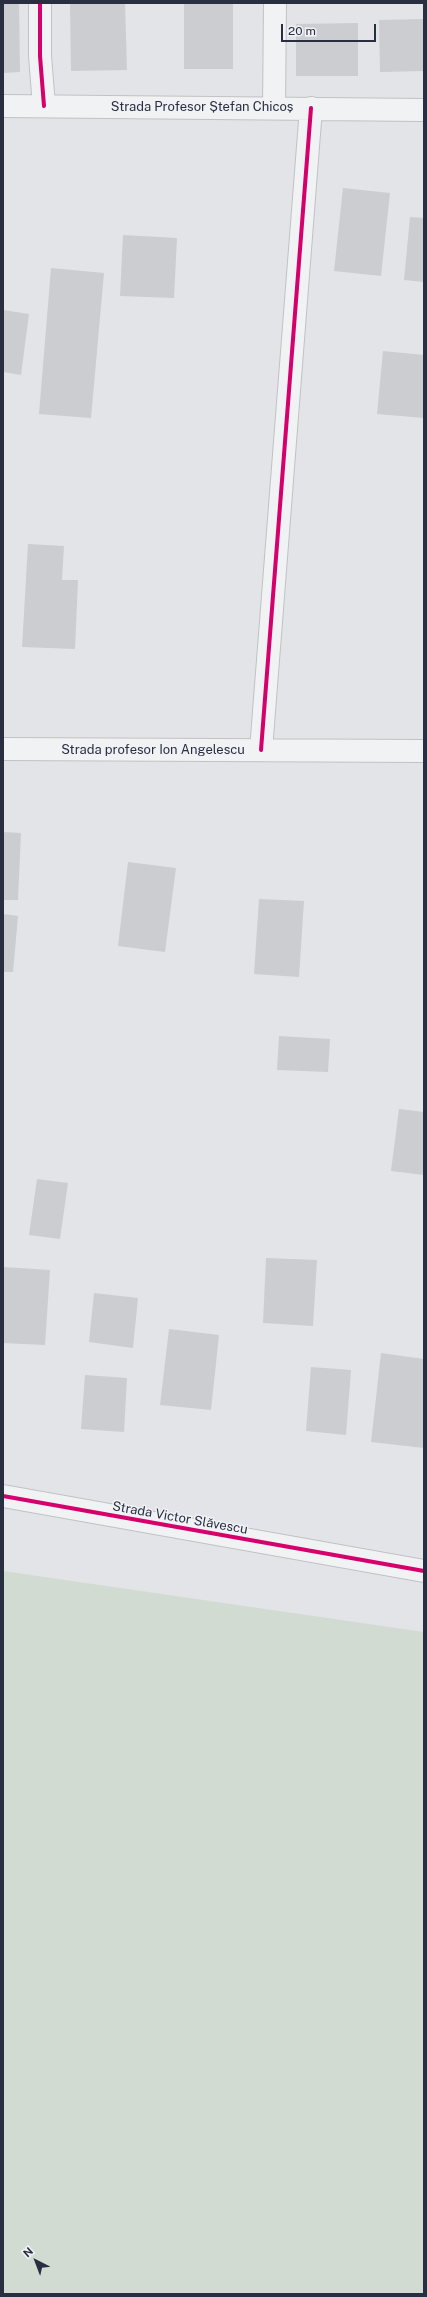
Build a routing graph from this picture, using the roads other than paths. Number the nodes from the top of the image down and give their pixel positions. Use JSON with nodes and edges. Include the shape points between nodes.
{"nodes":[{"id":1,"x":40,"y":3,"type":"edge"},
{"id":2,"x":275,"y":3,"type":"edge"},
{"id":3,"x":3,"y":106,"type":"edge"},
{"id":4,"x":44,"y":106,"type":"junction"},
{"id":5,"x":274,"y":108,"type":"junction"},
{"id":6,"x":311,"y":108,"type":"junction"},
{"id":7,"x":424,"y":110,"type":"edge"},
{"id":8,"x":3,"y":749,"type":"edge"},
{"id":9,"x":261,"y":750,"type":"junction"},
{"id":10,"x":424,"y":751,"type":"edge"},
{"id":11,"x":3,"y":1496,"type":"edge"},
{"id":12,"x":424,"y":1571,"type":"edge"}],
"edges":[{"from":1,"to":4,"type":"street","via":[[40,56]]},
{"from":2,"to":5,"type":"street"},
{"from":3,"to":4,"type":"street","name":"Strada Profesor Ștefan Chicoș"},
{"from":4,"to":5,"type":"street","name":"Strada Profesor Ștefan Chicoș"},
{"from":5,"to":6,"type":"street","name":"Strada Profesor Ștefan Chicoș"},
{"from":6,"to":7,"type":"street","name":"Strada Profesor Ștefan Chicoș"},
{"from":6,"to":9,"type":"street"},
{"from":8,"to":9,"type":"street","name":"Strada profesor Ion Angelescu"},
{"from":9,"to":10,"type":"street","name":"Strada profesor Ion Angelescu"},
{"from":11,"to":12,"type":"street","name":"Strada Victor Slăvescu"}]}
